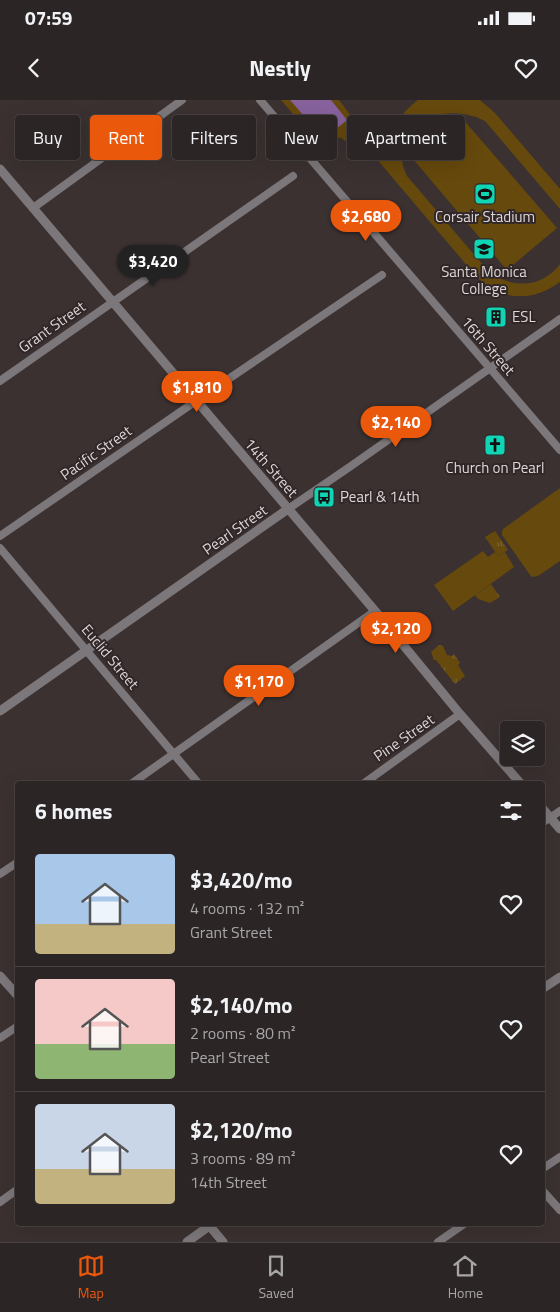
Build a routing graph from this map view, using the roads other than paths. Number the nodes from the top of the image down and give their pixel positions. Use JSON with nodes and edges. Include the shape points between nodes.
{"nodes":[{"id":1,"x":182,"y":100,"type":"edge"},
{"id":2,"x":260,"y":100,"type":"edge"},
{"id":3,"x":0,"y":169,"type":"edge"},
{"id":4,"x":293,"y":176,"type":"dead end"},
{"id":5,"x":33,"y":208,"type":"junction"},
{"id":6,"x":382,"y":274,"type":"dead end"},
{"id":7,"x":112,"y":302,"type":"junction"},
{"id":8,"x":560,"y":319,"type":"edge"},
{"id":9,"x":490,"y":368,"type":"junction"},
{"id":10,"x":0,"y":381,"type":"edge"},
{"id":11,"x":196,"y":400,"type":"junction"},
{"id":12,"x":560,"y":450,"type":"edge"},
{"id":13,"x":288,"y":509,"type":"junction"},
{"id":14,"x":0,"y":536,"type":"edge"},
{"id":15,"x":0,"y":548,"type":"edge"},
{"id":16,"x":375,"y":611,"type":"junction"},
{"id":17,"x":86,"y":650,"type":"junction"},
{"id":18,"x":0,"y":711,"type":"edge"},
{"id":19,"x":460,"y":714,"type":"junction"},
{"id":20,"x":174,"y":754,"type":"junction"},
{"id":21,"x":135,"y":781,"type":"edge"},
{"id":22,"x":196,"y":781,"type":"edge"},
{"id":23,"x":366,"y":781,"type":"edge"},
{"id":24,"x":518,"y":781,"type":"edge"},
{"id":25,"x":560,"y":811,"type":"edge"},
{"id":26,"x":546,"y":820,"type":"edge"},
{"id":27,"x":560,"y":829,"type":"edge"},
{"id":28,"x":15,"y":864,"type":"edge"},
{"id":29,"x":0,"y":874,"type":"edge"},
{"id":30,"x":0,"y":976,"type":"edge"},
{"id":31,"x":560,"y":977,"type":"edge"},
{"id":32,"x":545,"y":987,"type":"edge"},
{"id":33,"x":15,"y":993,"type":"edge"},
{"id":34,"x":15,"y":1028,"type":"edge"},
{"id":35,"x":0,"y":1038,"type":"edge"},
{"id":36,"x":560,"y":1157,"type":"edge"},
{"id":37,"x":545,"y":1167,"type":"edge"},
{"id":38,"x":15,"y":1191,"type":"edge"},
{"id":39,"x":545,"y":1193,"type":"edge"},
{"id":40,"x":0,"y":1202,"type":"edge"},
{"id":41,"x":560,"y":1210,"type":"edge"},
{"id":42,"x":207,"y":1226,"type":"edge"},
{"id":43,"x":211,"y":1226,"type":"edge"},
{"id":44,"x":461,"y":1226,"type":"edge"},
{"id":45,"x":187,"y":1242,"type":"edge"},
{"id":46,"x":223,"y":1242,"type":"edge"},
{"id":47,"x":438,"y":1242,"type":"edge"}],
"edges":[{"from":1,"to":5,"type":"street"},
{"from":2,"to":9,"type":"street","name":"16th Street"},
{"from":3,"to":5,"type":"street","name":"14th Street"},
{"from":4,"to":7,"type":"street","name":"Grant Street"},
{"from":5,"to":7,"type":"street","name":"14th Street"},
{"from":6,"to":11,"type":"street","name":"Pacific Street"},
{"from":7,"to":10,"type":"street","name":"Grant Street"},
{"from":7,"to":11,"type":"street","name":"14th Street"},
{"from":8,"to":9,"type":"street","name":"Pearl Street"},
{"from":9,"to":12,"type":"street","name":"16th Street"},
{"from":9,"to":13,"type":"street","name":"Pearl Street"},
{"from":11,"to":13,"type":"street","name":"14th Street"},
{"from":11,"to":14,"type":"street","name":"Pacific Street"},
{"from":13,"to":16,"type":"street","name":"14th Street"},
{"from":13,"to":17,"type":"street","name":"Pearl Street"},
{"from":15,"to":17,"type":"street","name":"Euclid Street"},
{"from":16,"to":19,"type":"street","name":"14th Street"},
{"from":16,"to":20,"type":"street"},
{"from":17,"to":18,"type":"street","name":"Pearl Street"},
{"from":17,"to":20,"type":"street","name":"Euclid Street"},
{"from":19,"to":23,"type":"street","name":"Pine Street"},
{"from":19,"to":24,"type":"street","name":"14th Street"},
{"from":20,"to":21,"type":"street"},
{"from":20,"to":22,"type":"street","name":"Euclid Street"},
{"from":25,"to":26,"type":"street"},
{"from":26,"to":27,"type":"street"},
{"from":28,"to":29,"type":"street"},
{"from":30,"to":33,"type":"street"},
{"from":31,"to":32,"type":"street"},
{"from":34,"to":35,"type":"street"},
{"from":36,"to":37,"type":"street"},
{"from":38,"to":40,"type":"street"},
{"from":39,"to":41,"type":"street"},
{"from":42,"to":45,"type":"street"},
{"from":43,"to":46,"type":"street"},
{"from":44,"to":47,"type":"street"}]}
